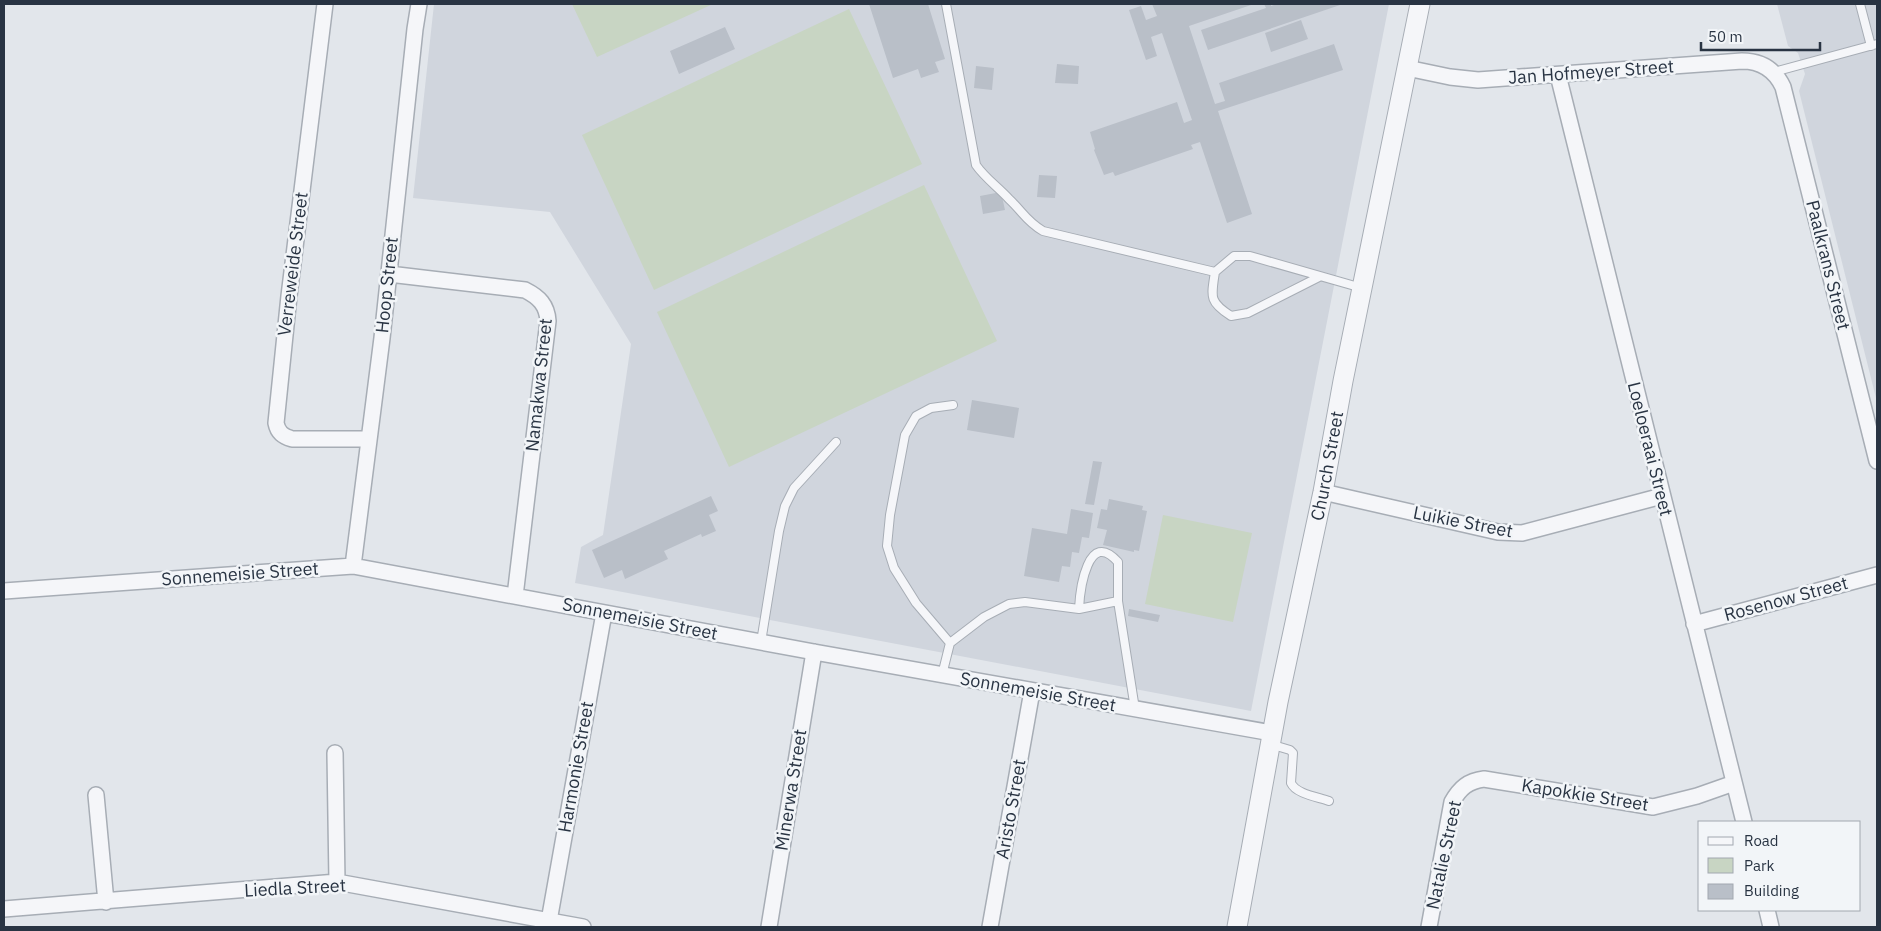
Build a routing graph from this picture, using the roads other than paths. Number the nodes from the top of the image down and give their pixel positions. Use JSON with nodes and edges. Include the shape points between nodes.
{"nodes":[{"id":1,"x":325,"y":4,"type":"edge"},
{"id":2,"x":419,"y":4,"type":"edge"},
{"id":3,"x":946,"y":4,"type":"edge"},
{"id":4,"x":1420,"y":4,"type":"edge"},
{"id":5,"x":1860,"y":4,"type":"edge"},
{"id":6,"x":1874,"y":45,"type":"edge"},
{"id":7,"x":1407,"y":68,"type":"junction"},
{"id":8,"x":1774,"y":72,"type":"junction"},
{"id":9,"x":1558,"y":74,"type":"junction"},
{"id":10,"x":1215,"y":272,"type":"junction"},
{"id":11,"x":388,"y":274,"type":"junction"},
{"id":12,"x":1320,"y":277,"type":"junction"},
{"id":13,"x":1362,"y":288,"type":"junction"},
{"id":14,"x":953,"y":405,"type":"dead end"},
{"id":15,"x":369,"y":439,"type":"junction"},
{"id":16,"x":836,"y":442,"type":"dead end"},
{"id":17,"x":1877,"y":461,"type":"edge"},
{"id":18,"x":1323,"y":492,"type":"junction"},
{"id":19,"x":1662,"y":496,"type":"junction"},
{"id":20,"x":353,"y":566,"type":"junction"},
{"id":21,"x":1877,"y":575,"type":"edge"},
{"id":22,"x":4,"y":591,"type":"edge"},
{"id":23,"x":515,"y":596,"type":"junction"},
{"id":24,"x":1118,"y":601,"type":"junction"},
{"id":25,"x":1079,"y":609,"type":"junction"},
{"id":26,"x":604,"y":613,"type":"junction"},
{"id":27,"x":1694,"y":624,"type":"junction"},
{"id":28,"x":761,"y":642,"type":"junction"},
{"id":29,"x":950,"y":644,"type":"junction"},
{"id":30,"x":814,"y":652,"type":"junction"},
{"id":31,"x":942,"y":675,"type":"junction"},
{"id":32,"x":1032,"y":691,"type":"junction"},
{"id":33,"x":1136,"y":710,"type":"junction"},
{"id":34,"x":1271,"y":738,"type":"junction"},
{"id":35,"x":335,"y":753,"type":"dead end"},
{"id":36,"x":1734,"y":783,"type":"junction"},
{"id":37,"x":1465,"y":785,"type":"joint"},
{"id":38,"x":96,"y":795,"type":"dead end"},
{"id":39,"x":1329,"y":802,"type":"dead end"},
{"id":40,"x":1744,"y":821,"type":"edge"},
{"id":41,"x":337,"y":882,"type":"junction"},
{"id":42,"x":106,"y":902,"type":"junction"},
{"id":43,"x":4,"y":909,"type":"edge"},
{"id":44,"x":1767,"y":911,"type":"edge"},
{"id":45,"x":549,"y":921,"type":"junction"},
{"id":46,"x":583,"y":927,"type":"edge"},
{"id":47,"x":768,"y":927,"type":"edge"},
{"id":48,"x":990,"y":927,"type":"edge"},
{"id":49,"x":1237,"y":927,"type":"edge"},
{"id":50,"x":1429,"y":927,"type":"edge"},
{"id":51,"x":1771,"y":927,"type":"edge"}],
"edges":[{"from":1,"to":15,"type":"street","name":"Verreweide Street","via":[[276,423],[282,436],[292,439]]},
{"from":2,"to":11,"type":"street","name":"Hoop Street"},
{"from":3,"to":10,"type":"lane","via":[[976,165],[1030,224],[1043,232]]},
{"from":4,"to":7,"type":"street","name":"Church Street"},
{"from":5,"to":6,"type":"lane"},
{"from":6,"to":8,"type":"lane"},
{"from":7,"to":9,"type":"street","name":"Jan Hofmeyer Street","via":[[1478,80]]},
{"from":7,"to":13,"type":"street","name":"Church Street"},
{"from":8,"to":9,"type":"street","name":"Jan Hofmeyer Street","via":[[1759,63],[1742,61]]},
{"from":8,"to":17,"type":"street","name":"Paalkrans Street","via":[[1783,87]]},
{"from":9,"to":19,"type":"street","name":"Loeloeraai Street"},
{"from":10,"to":12,"type":"lane","via":[[1234,256],[1250,256]]},
{"from":10,"to":12,"type":"lane","via":[[1212,293],[1218,308],[1231,316],[1248,313]]},
{"from":11,"to":15,"type":"street","name":"Hoop Street"},
{"from":11,"to":23,"type":"street","name":"Namakwa Street","via":[[525,290],[544,304],[547,311]]},
{"from":12,"to":13,"type":"lane"},
{"from":13,"to":18,"type":"street","name":"Church Street"},
{"from":14,"to":29,"type":"lane","via":[[931,408],[916,416],[905,435],[887,546],[894,568],[911,596]]},
{"from":15,"to":20,"type":"street","name":"Hoop Street"},
{"from":16,"to":28,"type":"lane","via":[[794,488],[786,506]]},
{"from":18,"to":19,"type":"street","name":"Luikie Street","via":[[1498,532],[1522,533]]},
{"from":18,"to":34,"type":"street","name":"Church Street"},
{"from":19,"to":27,"type":"street","name":"Loeloeraai Street"},
{"from":20,"to":22,"type":"street","name":"Sonnemeisie Street"},
{"from":20,"to":23,"type":"street","name":"Sonnemeisie Street"},
{"from":21,"to":27,"type":"street","name":"Rosenow Street"},
{"from":23,"to":26,"type":"street","name":"Sonnemeisie Street"},
{"from":24,"to":25,"type":"lane"},
{"from":24,"to":25,"type":"lane","via":[[1118,562],[1101,551],[1090,559],[1087,566]]},
{"from":24,"to":33,"type":"lane"},
{"from":25,"to":29,"type":"lane","via":[[1026,602],[1010,604],[984,617]]},
{"from":26,"to":28,"type":"street","name":"Sonnemeisie Street"},
{"from":26,"to":45,"type":"street","name":"Harmonie Street"},
{"from":27,"to":36,"type":"street","name":"Loeloeraai Street"},
{"from":28,"to":30,"type":"street","name":"Sonnemeisie Street"},
{"from":29,"to":31,"type":"lane"},
{"from":30,"to":31,"type":"street","name":"Sonnemeisie Street"},
{"from":30,"to":47,"type":"street","name":"Minerwa Street"},
{"from":31,"to":32,"type":"street","name":"Sonnemeisie Street"},
{"from":32,"to":33,"type":"street","name":"Sonnemeisie Street"},
{"from":32,"to":48,"type":"street","name":"Aristo Street"},
{"from":33,"to":34,"type":"street","name":"Sonnemeisie Street"},
{"from":34,"to":39,"type":"lane","via":[[1293,753],[1292,786]]},
{"from":34,"to":49,"type":"street","name":"Church Street"},
{"from":35,"to":41,"type":"street"},
{"from":36,"to":37,"type":"street","name":"Kapokkie Street","via":[[1653,807],[1484,779]]},
{"from":36,"to":40,"type":"street","name":"Loeloeraai Street"},
{"from":37,"to":50,"type":"street","name":"Natalie Street","via":[[1452,802]]},
{"from":38,"to":42,"type":"street"},
{"from":41,"to":42,"type":"street","name":"Liedla Street"},
{"from":41,"to":45,"type":"street","name":"Liedla Street"},
{"from":42,"to":43,"type":"street","name":"Liedla Street"},
{"from":44,"to":51,"type":"street"},
{"from":45,"to":46,"type":"street","name":"Liedla Street"}]}
